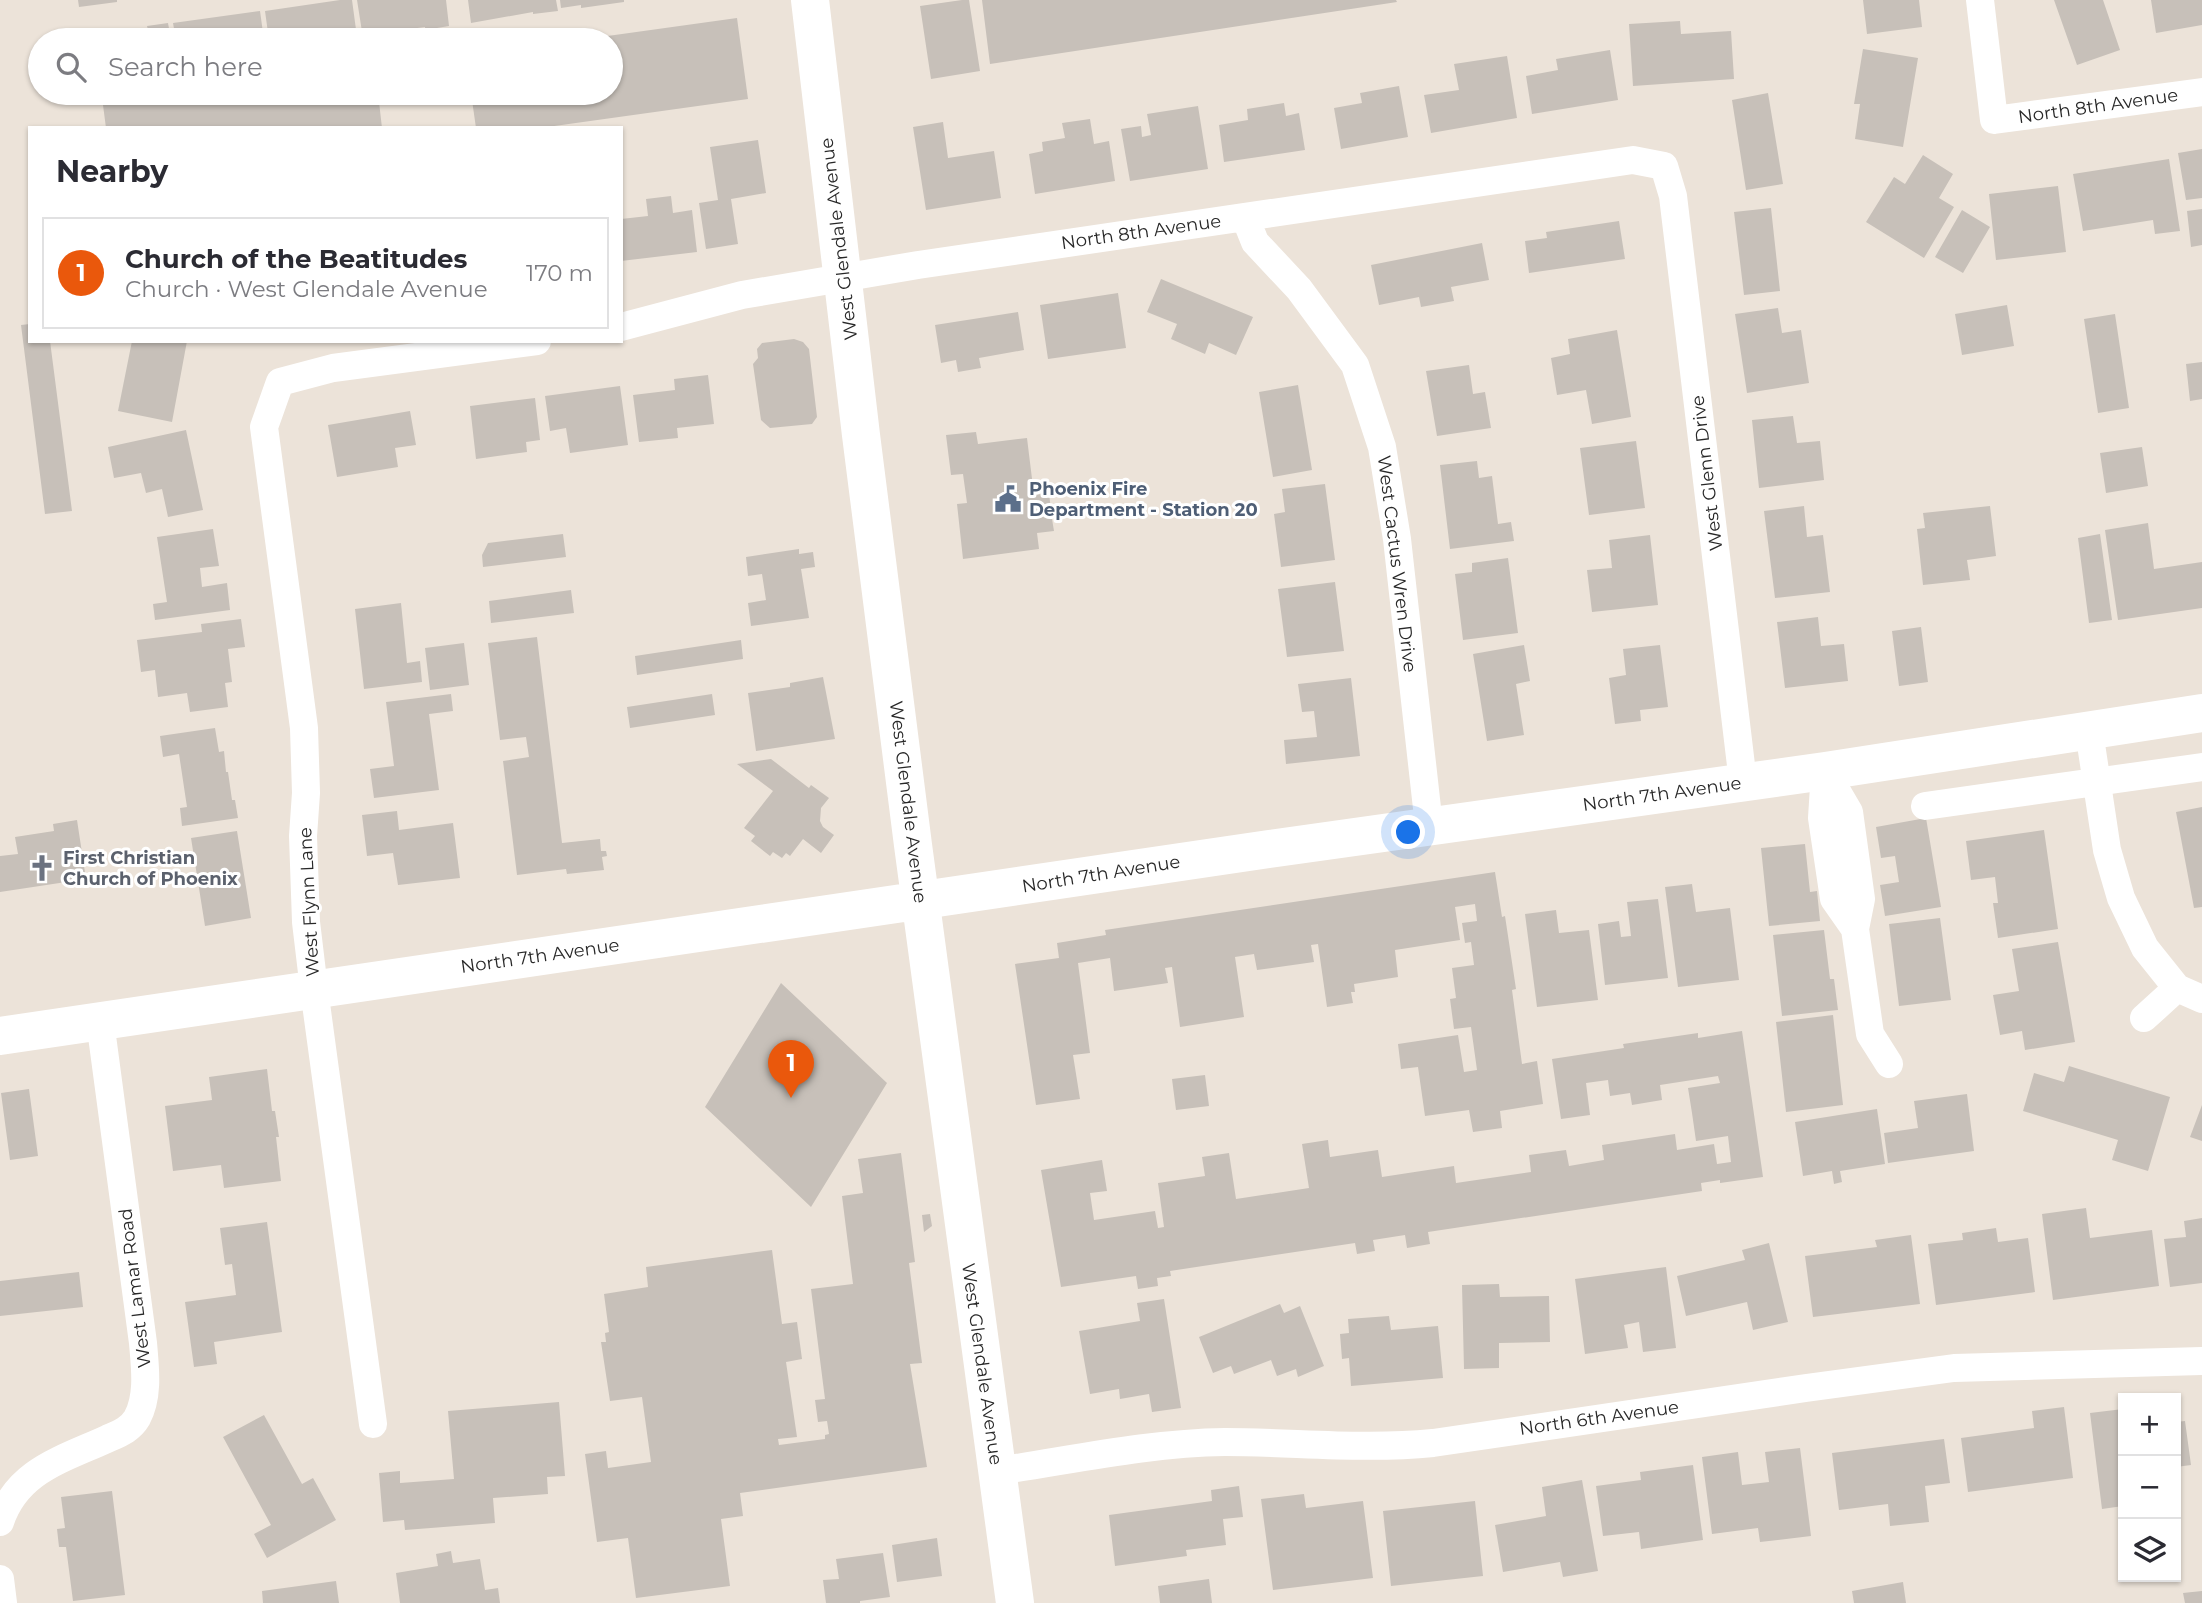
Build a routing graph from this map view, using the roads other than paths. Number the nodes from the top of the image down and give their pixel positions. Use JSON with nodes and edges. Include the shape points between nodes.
{"nodes":[{"id":1,"x":810,"y":0,"type":"edge"},
{"id":2,"x":1980,"y":0,"type":"edge"},
{"id":3,"x":2202,"y":92,"type":"edge"},
{"id":4,"x":1664,"y":166,"type":"joint"},
{"id":5,"x":1245,"y":217,"type":"junction"},
{"id":6,"x":843,"y":277,"type":"junction"},
{"id":7,"x":623,"y":326,"type":"edge"},
{"id":8,"x":522,"y":343,"type":"edge"},
{"id":9,"x":2202,"y":713,"type":"edge"},
{"id":10,"x":2089,"y":730,"type":"junction"},
{"id":11,"x":2202,"y":766,"type":"edge"},
{"id":12,"x":1825,"y":771,"type":"junction"},
{"id":13,"x":1743,"y":782,"type":"junction"},
{"id":14,"x":2096,"y":782,"type":"junction"},
{"id":15,"x":1924,"y":806,"type":"dead end"},
{"id":16,"x":1429,"y":826,"type":"junction"},
{"id":17,"x":921,"y":901,"type":"junction"},
{"id":18,"x":314,"y":989,"type":"junction"},
{"id":19,"x":2190,"y":993,"type":"edge"},
{"id":20,"x":2144,"y":1018,"type":"dead end"},
{"id":21,"x":100,"y":1021,"type":"junction"},
{"id":22,"x":0,"y":1035,"type":"edge"},
{"id":23,"x":1889,"y":1065,"type":"dead end"},
{"id":24,"x":2202,"y":1361,"type":"edge"},
{"id":25,"x":373,"y":1424,"type":"dead end"},
{"id":26,"x":997,"y":1471,"type":"junction"},
{"id":27,"x":0,"y":1522,"type":"edge"},
{"id":28,"x":0,"y":1579,"type":"edge"},
{"id":29,"x":3,"y":1603,"type":"edge"},
{"id":30,"x":1015,"y":1603,"type":"edge"}],
"edges":[{"from":1,"to":6,"type":"main road","name":"West Glendale Avenue"},
{"from":2,"to":3,"type":"street","name":"North 8th Avenue","via":[[1994,120]]},
{"from":4,"to":5,"type":"street","name":"North 8th Avenue","via":[[1633,160]]},
{"from":4,"to":13,"type":"street","name":"West Glenn Drive","via":[[1673,196]]},
{"from":5,"to":6,"type":"street","name":"North 8th Avenue"},
{"from":5,"to":16,"type":"street","name":"West Cactus Wren Drive","via":[[1255,242],[1298,289],[1355,365],[1382,447],[1397,539]]},
{"from":6,"to":7,"type":"street","name":"North 8th Avenue","via":[[742,295]]},
{"from":6,"to":17,"type":"main road","name":"West Glendale Avenue"},
{"from":8,"to":18,"type":"street","name":"West Flynn Lane","via":[[333,368],[280,382],[264,427],[304,728],[305,897]]},
{"from":9,"to":10,"type":"main road","name":"North 7th Avenue"},
{"from":10,"to":12,"type":"main road","name":"North 7th Avenue"},
{"from":10,"to":14,"type":"street"},
{"from":11,"to":14,"type":"street"},
{"from":12,"to":13,"type":"main road","name":"North 7th Avenue"},
{"from":12,"to":23,"type":"street","via":[[1849,812],[1861,899],[1855,929],[1870,1034]]},
{"from":13,"to":16,"type":"main road","name":"North 7th Avenue"},
{"from":14,"to":15,"type":"street"},
{"from":14,"to":19,"type":"street","via":[[2107,850],[2121,898],[2145,948]]},
{"from":16,"to":17,"type":"main road","name":"North 7th Avenue"},
{"from":17,"to":18,"type":"main road","name":"North 7th Avenue"},
{"from":17,"to":26,"type":"main road","name":"West Glendale Avenue"},
{"from":18,"to":21,"type":"main road","name":"North 7th Avenue"},
{"from":18,"to":25,"type":"street","name":"West Flynn Lane"},
{"from":19,"to":20,"type":"street"},
{"from":21,"to":22,"type":"main road","name":"North 7th Avenue"},
{"from":21,"to":27,"type":"street","name":"West Lamar Road","via":[[143,1343],[144,1393],[130,1427],[31,1476],[12,1496]]},
{"from":24,"to":26,"type":"street","name":"North 6th Avenue","via":[[1954,1368],[1398,1447],[1162,1445]]},
{"from":26,"to":30,"type":"main road","name":"West Glendale Avenue"},
{"from":28,"to":29,"type":"street"}]}
